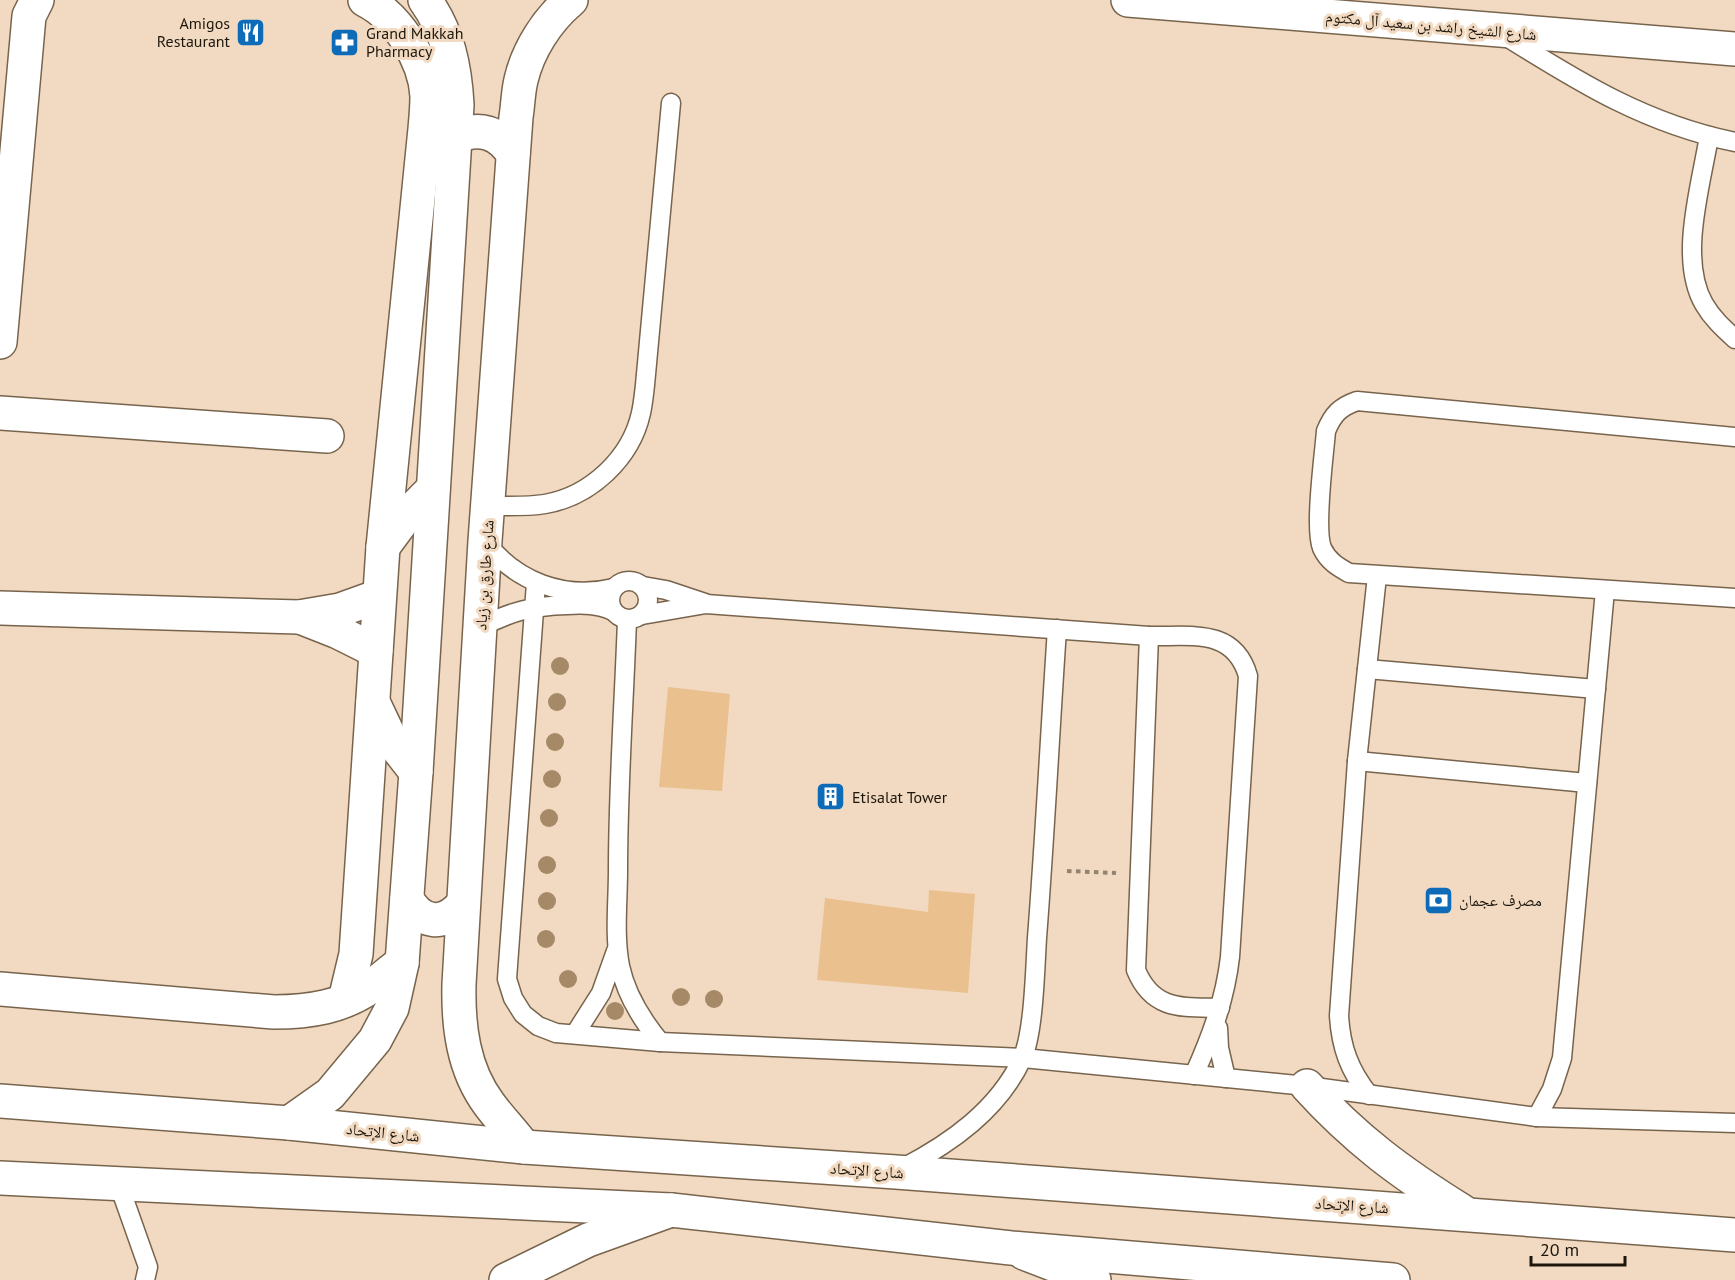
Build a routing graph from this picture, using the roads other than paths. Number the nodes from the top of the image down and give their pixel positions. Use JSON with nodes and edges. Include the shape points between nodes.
{"nodes":[{"id":1,"x":364,"y":0,"type":"edge"},
{"id":2,"x":425,"y":0,"type":"edge"},
{"id":3,"x":571,"y":0,"type":"edge"},
{"id":4,"x":1128,"y":0,"type":"edge"},
{"id":5,"x":28,"y":5,"type":"edge"},
{"id":6,"x":1498,"y":31,"type":"junction"},
{"id":7,"x":1735,"y":49,"type":"edge"},
{"id":8,"x":671,"y":103,"type":"dead end"},
{"id":9,"x":1709,"y":136,"type":"junction"},
{"id":10,"x":455,"y":137,"type":"junction"},
{"id":11,"x":1735,"y":142,"type":"edge"},
{"id":12,"x":513,"y":154,"type":"junction"},
{"id":13,"x":1735,"y":339,"type":"edge"},
{"id":14,"x":0,"y":342,"type":"edge"},
{"id":15,"x":0,"y":413,"type":"edge"},
{"id":16,"x":327,"y":436,"type":"dead end"},
{"id":17,"x":1735,"y":437,"type":"edge"},
{"id":18,"x":433,"y":489,"type":"junction"},
{"id":19,"x":489,"y":506,"type":"junction"},
{"id":20,"x":485,"y":541,"type":"junction"},
{"id":21,"x":383,"y":547,"type":"junction"},
{"id":22,"x":1377,"y":576,"type":"junction"},
{"id":23,"x":536,"y":582,"type":"junction"},
{"id":24,"x":643,"y":586,"type":"junction"},
{"id":25,"x":615,"y":588,"type":"junction"},
{"id":26,"x":1605,"y":590,"type":"junction"},
{"id":27,"x":379,"y":596,"type":"junction"},
{"id":28,"x":1735,"y":598,"type":"edge"},
{"id":29,"x":706,"y":604,"type":"junction"},
{"id":30,"x":534,"y":606,"type":"junction"},
{"id":31,"x":0,"y":608,"type":"edge"},
{"id":32,"x":627,"y":615,"type":"junction"},
{"id":33,"x":298,"y":616,"type":"junction"},
{"id":34,"x":481,"y":627,"type":"junction"},
{"id":35,"x":1057,"y":628,"type":"junction"},
{"id":36,"x":1149,"y":636,"type":"junction"},
{"id":37,"x":376,"y":651,"type":"junction"},
{"id":38,"x":1367,"y":669,"type":"junction"},
{"id":39,"x":1596,"y":689,"type":"junction"},
{"id":40,"x":374,"y":702,"type":"junction"},
{"id":41,"x":1357,"y":761,"type":"junction"},
{"id":42,"x":416,"y":772,"type":"junction"},
{"id":43,"x":1587,"y":783,"type":"junction"},
{"id":44,"x":406,"y":899,"type":"junction"},
{"id":45,"x":463,"y":904,"type":"junction"},
{"id":46,"x":617,"y":946,"type":"junction"},
{"id":47,"x":402,"y":963,"type":"junction"},
{"id":48,"x":0,"y":990,"type":"edge"},
{"id":49,"x":345,"y":1000,"type":"junction"},
{"id":50,"x":1219,"y":1013,"type":"junction"},
{"id":51,"x":575,"y":1034,"type":"junction"},
{"id":52,"x":660,"y":1042,"type":"junction"},
{"id":53,"x":1023,"y":1058,"type":"junction"},
{"id":54,"x":1194,"y":1075,"type":"junction"},
{"id":55,"x":1226,"y":1078,"type":"junction"},
{"id":56,"x":1307,"y":1086,"type":"junction"},
{"id":57,"x":1369,"y":1095,"type":"junction"},
{"id":58,"x":0,"y":1101,"type":"edge"},
{"id":59,"x":1537,"y":1117,"type":"junction"},
{"id":60,"x":289,"y":1123,"type":"junction"},
{"id":61,"x":1735,"y":1123,"type":"edge"},
{"id":62,"x":524,"y":1147,"type":"junction"},
{"id":63,"x":896,"y":1172,"type":"junction"},
{"id":64,"x":0,"y":1178,"type":"edge"},
{"id":65,"x":119,"y":1185,"type":"junction"},
{"id":66,"x":671,"y":1209,"type":"junction"},
{"id":67,"x":1466,"y":1214,"type":"junction"},
{"id":68,"x":1735,"y":1235,"type":"edge"},
{"id":69,"x":1011,"y":1248,"type":"junction"},
{"id":70,"x":145,"y":1280,"type":"edge"},
{"id":71,"x":506,"y":1280,"type":"edge"},
{"id":72,"x":1094,"y":1280,"type":"edge"},
{"id":73,"x":1393,"y":1280,"type":"edge"}],
"edges":[{"from":1,"to":21,"type":"main road","via":[[375,5],[400,29],[418,60],[427,94]]},
{"from":2,"to":10,"type":"main road","via":[[438,17],[455,75]]},
{"from":3,"to":12,"type":"main road","name":"شارع طارق بن زياد","via":[[536,42],[521,78]]},
{"from":4,"to":6,"type":"main road","name":"شارع الشيخ راشد بن سعيد آل مكتوم"},
{"from":5,"to":14,"type":"main road"},
{"from":6,"to":7,"type":"main road","name":"شارع الشيخ راشد بن سعيد آل مكتوم"},
{"from":6,"to":9,"type":"lane","via":[[1618,103]]},
{"from":8,"to":19,"type":"lane","via":[[644,394],[631,439],[596,482],[572,496],[545,504]]},
{"from":9,"to":11,"type":"lane"},
{"from":9,"to":13,"type":"lane","via":[[1691,260],[1704,304]]},
{"from":10,"to":12,"type":"main road","via":[[477,130],[488,132],[499,137]]},
{"from":10,"to":18,"type":"main road"},
{"from":12,"to":19,"type":"main road","name":"شارع طارق بن زياد"},
{"from":15,"to":16,"type":"main road"},
{"from":17,"to":22,"type":"lane","via":[[1372,402],[1357,401],[1343,406],[1326,431],[1319,529],[1322,548],[1332,564],[1349,573]]},
{"from":18,"to":21,"type":"main road"},
{"from":18,"to":42,"type":"main road"},
{"from":19,"to":20,"type":"main road","name":"شارع طارق بن زياد"},
{"from":20,"to":23,"type":"lane","via":[[513,570]]},
{"from":20,"to":34,"type":"main road","name":"شارع طارق بن زياد"},
{"from":21,"to":27,"type":"main road"},
{"from":22,"to":26,"type":"lane"},
{"from":22,"to":38,"type":"lane"},
{"from":23,"to":25,"type":"lane","via":[[574,591]]},
{"from":23,"to":30,"type":"lane"},
{"from":24,"to":25,"type":"lane","via":[[626,581]]},
{"from":24,"to":29,"type":"lane"},
{"from":24,"to":32,"type":"lane","via":[[648,604]]},
{"from":25,"to":32,"type":"lane","via":[[610,599]]},
{"from":26,"to":28,"type":"lane"},
{"from":26,"to":39,"type":"lane"},
{"from":27,"to":33,"type":"main road","via":[[340,610]]},
{"from":27,"to":37,"type":"main road"},
{"from":29,"to":32,"type":"lane"},
{"from":29,"to":35,"type":"lane"},
{"from":30,"to":32,"type":"lane","via":[[594,605]]},
{"from":30,"to":34,"type":"lane"},
{"from":30,"to":51,"type":"lane","via":[[507,979],[523,1014],[556,1033]]},
{"from":31,"to":33,"type":"main road"},
{"from":32,"to":46,"type":"lane"},
{"from":33,"to":37,"type":"main road"},
{"from":34,"to":45,"type":"main road","name":"شارع طارق بن زياد"},
{"from":35,"to":36,"type":"lane"},
{"from":35,"to":53,"type":"lane","via":[[1030,1024]]},
{"from":36,"to":50,"type":"lane","via":[[1136,970],[1142,986],[1154,998],[1169,1005]]},
{"from":36,"to":50,"type":"lane","via":[[1211,637],[1225,642],[1236,651],[1248,676],[1230,957]]},
{"from":37,"to":40,"type":"main road"},
{"from":38,"to":39,"type":"lane"},
{"from":38,"to":41,"type":"lane"},
{"from":39,"to":43,"type":"lane"},
{"from":40,"to":42,"type":"main road","via":[[391,740]]},
{"from":40,"to":49,"type":"main road","via":[[356,954]]},
{"from":41,"to":43,"type":"lane"},
{"from":41,"to":57,"type":"lane","via":[[1339,1016],[1346,1058]]},
{"from":42,"to":44,"type":"main road"},
{"from":43,"to":59,"type":"lane","via":[[1562,1058]]},
{"from":44,"to":45,"type":"main road","via":[[419,915],[429,919],[448,917]]},
{"from":44,"to":47,"type":"main road"},
{"from":45,"to":62,"type":"main road","name":"شارع طارق بن زياد","via":[[458,1015],[463,1046],[488,1103]]},
{"from":46,"to":51,"type":"lane","via":[[601,993]]},
{"from":46,"to":52,"type":"lane","via":[[636,1007]]},
{"from":47,"to":49,"type":"main road"},
{"from":47,"to":60,"type":"main road","via":[[392,1008],[375,1040],[330,1094]]},
{"from":48,"to":49,"type":"main road","via":[[274,1012],[316,1010]]},
{"from":50,"to":54,"type":"lane"},
{"from":50,"to":55,"type":"lane","via":[[1219,1048]]},
{"from":51,"to":52,"type":"lane"},
{"from":52,"to":53,"type":"lane"},
{"from":53,"to":54,"type":"lane"},
{"from":53,"to":63,"type":"lane","via":[[993,1103],[971,1123],[931,1153]]},
{"from":54,"to":55,"type":"lane"},
{"from":55,"to":56,"type":"lane"},
{"from":56,"to":57,"type":"lane"},
{"from":56,"to":67,"type":"main road","via":[[1366,1145]]},
{"from":57,"to":59,"type":"lane"},
{"from":58,"to":60,"type":"main road","name":"شارع الإتحاد"},
{"from":59,"to":61,"type":"lane"},
{"from":60,"to":62,"type":"main road","name":"شارع الإتحاد"},
{"from":62,"to":63,"type":"main road","name":"شارع الإتحاد"},
{"from":63,"to":67,"type":"main road","name":"شارع الإتحاد"},
{"from":64,"to":65,"type":"main road"},
{"from":65,"to":66,"type":"main road"},
{"from":65,"to":70,"type":"lane","via":[[148,1267]]},
{"from":66,"to":69,"type":"main road"},
{"from":66,"to":71,"type":"main road","via":[[588,1240]]},
{"from":67,"to":68,"type":"main road","name":"شارع الإتحاد"},
{"from":69,"to":72,"type":"main road"},
{"from":69,"to":73,"type":"main road"}]}
